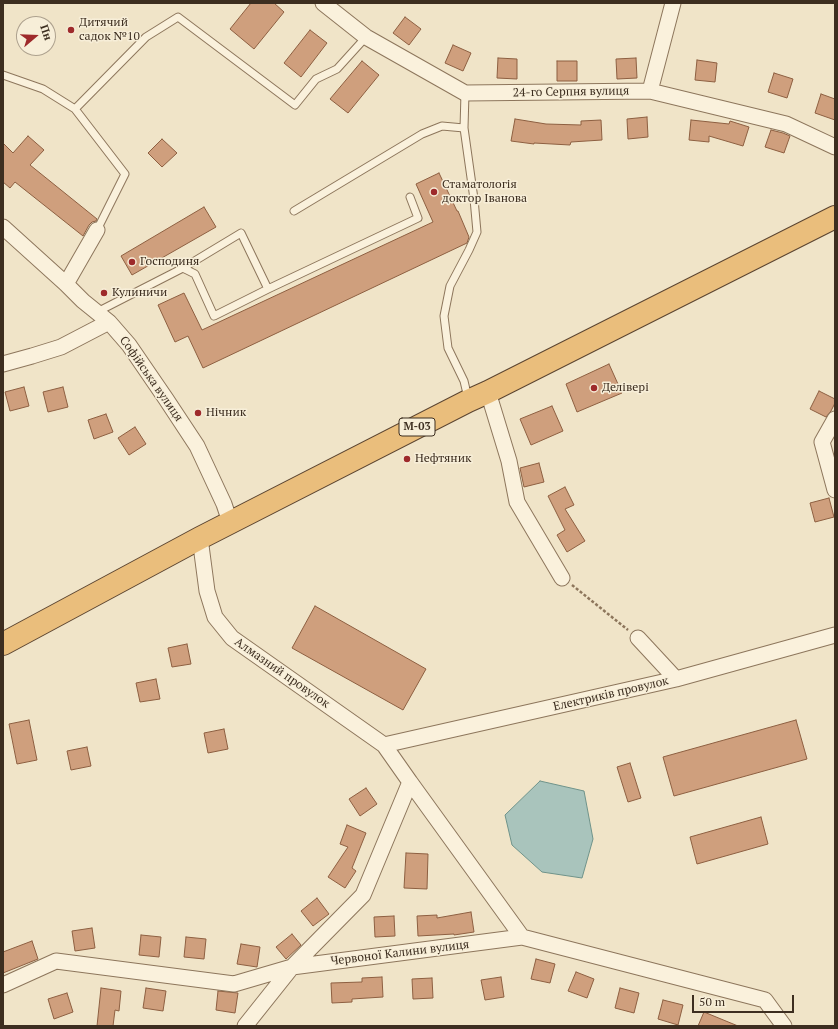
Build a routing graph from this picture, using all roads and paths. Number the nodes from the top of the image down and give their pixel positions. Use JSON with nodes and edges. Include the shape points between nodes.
{"nodes":[{"id":1,"x":323,"y":3,"type":"edge"},
{"id":2,"x":673,"y":3,"type":"edge"},
{"id":3,"x":366,"y":36,"type":"junction"},
{"id":4,"x":3,"y":75,"type":"edge"},
{"id":5,"x":650,"y":91,"type":"junction"},
{"id":6,"x":465,"y":93,"type":"junction"},
{"id":7,"x":75,"y":110,"type":"junction"},
{"id":8,"x":464,"y":128,"type":"junction"},
{"id":9,"x":835,"y":147,"type":"edge"},
{"id":10,"x":410,"y":198,"type":"dead end"},
{"id":11,"x":294,"y":211,"type":"dead end"},
{"id":12,"x":835,"y":217,"type":"edge"},
{"id":13,"x":3,"y":228,"type":"edge"},
{"id":14,"x":97,"y":230,"type":"joint"},
{"id":15,"x":183,"y":268,"type":"junction"},
{"id":16,"x":66,"y":284,"type":"junction"},
{"id":17,"x":268,"y":289,"type":"junction"},
{"id":18,"x":97,"y":312,"type":"junction"},
{"id":19,"x":109,"y":322,"type":"junction"},
{"id":20,"x":3,"y":364,"type":"edge"},
{"id":21,"x":478,"y":397,"type":"junction"},
{"id":22,"x":835,"y":419,"type":"edge"},
{"id":23,"x":835,"y":490,"type":"edge"},
{"id":24,"x":230,"y":522,"type":"junction"},
{"id":25,"x":200,"y":538,"type":"junction"},
{"id":26,"x":562,"y":578,"type":"joint"},
{"id":27,"x":835,"y":635,"type":"edge"},
{"id":28,"x":638,"y":638,"type":"joint"},
{"id":29,"x":3,"y":644,"type":"edge"},
{"id":30,"x":676,"y":679,"type":"junction"},
{"id":31,"x":384,"y":745,"type":"junction"},
{"id":32,"x":410,"y":782,"type":"junction"},
{"id":33,"x":522,"y":937,"type":"junction"},
{"id":34,"x":292,"y":967,"type":"junction"},
{"id":35,"x":3,"y":985,"type":"edge"},
{"id":36,"x":245,"y":1026,"type":"edge"},
{"id":37,"x":784,"y":1026,"type":"edge"}],
"edges":[{"from":1,"to":3,"type":"street"},
{"from":2,"to":5,"type":"street"},
{"from":3,"to":6,"type":"street"},
{"from":3,"to":7,"type":"lane","via":[[337,69],[316,78],[295,105],[178,17],[146,37]]},
{"from":4,"to":7,"type":"lane","via":[[43,89]]},
{"from":5,"to":6,"type":"street","name":"24-го Серпня вулиця"},
{"from":5,"to":9,"type":"street","name":"24-го Серпня вулиця","via":[[786,124]]},
{"from":6,"to":8,"type":"lane"},
{"from":7,"to":14,"type":"lane","via":[[124,174]]},
{"from":8,"to":11,"type":"lane","via":[[442,126],[422,134]]},
{"from":8,"to":21,"type":"lane","via":[[477,232],[450,286],[444,316],[448,348],[464,381]]},
{"from":10,"to":17,"type":"lane","via":[[418,218]]},
{"from":12,"to":21,"type":"highway","number":"М-03"},
{"from":13,"to":16,"type":"street","name":"Софійська вулиця"},
{"from":14,"to":16,"type":"street"},
{"from":15,"to":17,"type":"lane","via":[[195,274],[214,316]]},
{"from":15,"to":17,"type":"lane","via":[[241,233]]},
{"from":15,"to":18,"type":"lane"},
{"from":16,"to":18,"type":"street","name":"Софійська вулиця"},
{"from":18,"to":19,"type":"street","name":"Софійська вулиця"},
{"from":19,"to":20,"type":"street","via":[[61,347]]},
{"from":19,"to":24,"type":"street","name":"Софійська вулиця","via":[[129,345],[197,446]]},
{"from":21,"to":24,"type":"highway","number":"М-03"},
{"from":21,"to":26,"type":"street","via":[[509,461],[517,502]]},
{"from":22,"to":23,"type":"street","via":[[822,442]]},
{"from":24,"to":25,"type":"highway","number":"М-03"},
{"from":25,"to":29,"type":"highway","number":"М-03"},
{"from":25,"to":31,"type":"street","name":"Алмазний провулок","via":[[207,591],[216,617],[232,638]]},
{"from":26,"to":28,"type":"path"},
{"from":27,"to":30,"type":"street","name":"Електриків провулок"},
{"from":28,"to":30,"type":"street"},
{"from":30,"to":31,"type":"street","name":"Електриків провулок"},
{"from":31,"to":32,"type":"street","name":"Алмазний провулок"},
{"from":32,"to":33,"type":"street","name":"Алмазний провулок"},
{"from":32,"to":34,"type":"street","via":[[363,895]]},
{"from":33,"to":34,"type":"street","name":"Червоної Калини вулиця"},
{"from":33,"to":37,"type":"street","name":"Червоної Калини вулиця","via":[[765,1000]]},
{"from":34,"to":35,"type":"street","name":"Червоної Калини вулиця","via":[[234,984],[56,961]]},
{"from":34,"to":36,"type":"street"}]}
